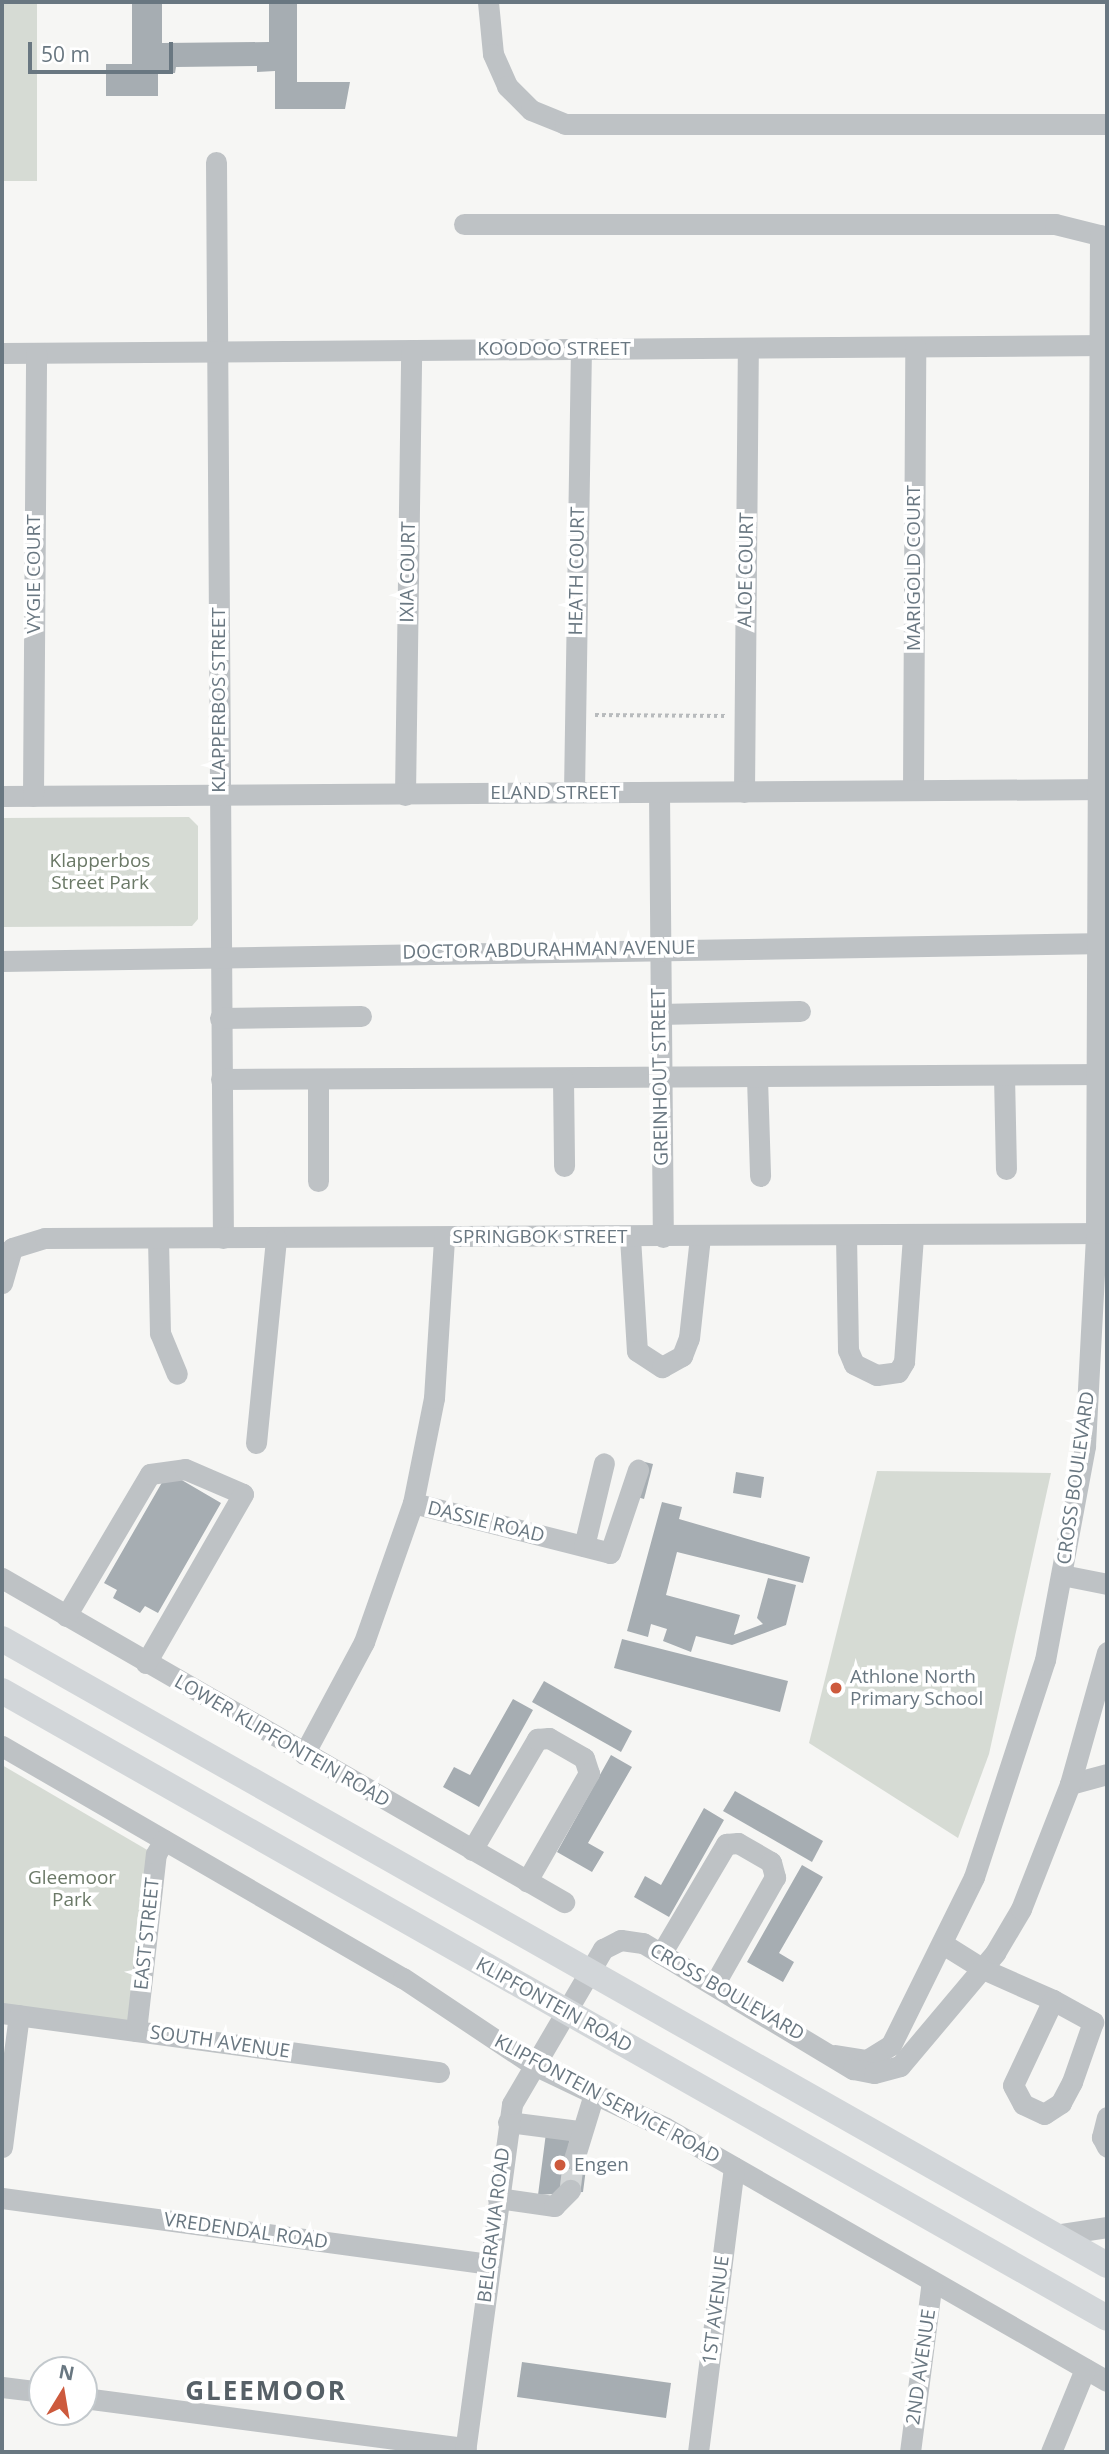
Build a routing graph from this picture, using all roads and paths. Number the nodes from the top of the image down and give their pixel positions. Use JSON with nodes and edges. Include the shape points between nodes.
{"nodes":[{"id":1,"x":488,"y":2,"type":"edge"},
{"id":2,"x":1107,"y":124,"type":"edge"},
{"id":3,"x":216,"y":162,"type":"dead end"},
{"id":4,"x":464,"y":224,"type":"dead end"},
{"id":5,"x":1104,"y":236,"type":"edge"},
{"id":6,"x":1103,"y":345,"type":"edge"},
{"id":7,"x":915,"y":347,"type":"junction"},
{"id":8,"x":748,"y":348,"type":"junction"},
{"id":9,"x":581,"y":349,"type":"junction"},
{"id":10,"x":411,"y":350,"type":"junction"},
{"id":11,"x":220,"y":352,"type":"junction"},
{"id":12,"x":36,"y":353,"type":"junction"},
{"id":13,"x":2,"y":354,"type":"edge"},
{"id":14,"x":575,"y":715,"type":"junction"},
{"id":15,"x":744,"y":716,"type":"junction"},
{"id":16,"x":1101,"y":789,"type":"edge"},
{"id":17,"x":913,"y":790,"type":"junction"},
{"id":18,"x":574,"y":792,"type":"junction"},
{"id":19,"x":659,"y":792,"type":"junction"},
{"id":20,"x":744,"y":792,"type":"junction"},
{"id":21,"x":219,"y":794,"type":"junction"},
{"id":22,"x":405,"y":794,"type":"junction"},
{"id":23,"x":2,"y":796,"type":"edge"},
{"id":24,"x":33,"y":796,"type":"junction"},
{"id":25,"x":1102,"y":943,"type":"edge"},
{"id":26,"x":659,"y":949,"type":"junction"},
{"id":27,"x":219,"y":956,"type":"junction"},
{"id":28,"x":2,"y":961,"type":"edge"},
{"id":29,"x":800,"y":1010,"type":"dead end"},
{"id":30,"x":659,"y":1014,"type":"junction"},
{"id":31,"x":361,"y":1016,"type":"dead end"},
{"id":32,"x":220,"y":1017,"type":"junction"},
{"id":33,"x":1102,"y":1074,"type":"edge"},
{"id":34,"x":1004,"y":1075,"type":"junction"},
{"id":35,"x":757,"y":1078,"type":"junction"},
{"id":36,"x":221,"y":1079,"type":"junction"},
{"id":37,"x":318,"y":1079,"type":"junction"},
{"id":38,"x":563,"y":1079,"type":"junction"},
{"id":39,"x":659,"y":1079,"type":"junction"},
{"id":40,"x":564,"y":1166,"type":"dead end"},
{"id":41,"x":1006,"y":1169,"type":"dead end"},
{"id":42,"x":760,"y":1176,"type":"dead end"},
{"id":43,"x":318,"y":1181,"type":"dead end"},
{"id":44,"x":1102,"y":1233,"type":"edge"},
{"id":45,"x":846,"y":1235,"type":"junction"},
{"id":46,"x":913,"y":1235,"type":"junction"},
{"id":47,"x":700,"y":1236,"type":"junction"},
{"id":48,"x":444,"y":1237,"type":"junction"},
{"id":49,"x":630,"y":1237,"type":"junction"},
{"id":50,"x":663,"y":1237,"type":"junction"},
{"id":51,"x":158,"y":1238,"type":"junction"},
{"id":52,"x":223,"y":1238,"type":"junction"},
{"id":53,"x":276,"y":1238,"type":"junction"},
{"id":54,"x":2,"y":1283,"type":"edge"},
{"id":55,"x":177,"y":1374,"type":"dead end"},
{"id":56,"x":1098,"y":1397,"type":"edge"},
{"id":57,"x":257,"y":1443,"type":"dead end"},
{"id":58,"x":604,"y":1463,"type":"dead end"},
{"id":59,"x":638,"y":1470,"type":"dead end"},
{"id":60,"x":413,"y":1503,"type":"junction"},
{"id":61,"x":584,"y":1546,"type":"junction"},
{"id":62,"x":1062,"y":1575,"type":"junction"},
{"id":63,"x":2,"y":1578,"type":"edge"},
{"id":64,"x":1107,"y":1584,"type":"edge"},
{"id":65,"x":66,"y":1616,"type":"junction"},
{"id":66,"x":2,"y":1639,"type":"edge"},
{"id":67,"x":1107,"y":1651,"type":"edge"},
{"id":68,"x":146,"y":1663,"type":"junction"},
{"id":69,"x":2,"y":1692,"type":"edge"},
{"id":70,"x":2,"y":1746,"type":"edge"},
{"id":71,"x":304,"y":1754,"type":"junction"},
{"id":72,"x":1107,"y":1774,"type":"edge"},
{"id":73,"x":1070,"y":1783,"type":"junction"},
{"id":74,"x":164,"y":1840,"type":"junction"},
{"id":75,"x":472,"y":1850,"type":"junction"},
{"id":76,"x":527,"y":1881,"type":"junction"},
{"id":77,"x":564,"y":1902,"type":"dead end"},
{"id":78,"x":943,"y":1944,"type":"junction"},
{"id":79,"x":661,"y":1954,"type":"junction"},
{"id":80,"x":983,"y":1969,"type":"junction"},
{"id":81,"x":587,"y":1970,"type":"junction"},
{"id":82,"x":714,"y":1985,"type":"junction"},
{"id":83,"x":1053,"y":2000,"type":"junction"},
{"id":84,"x":563,"y":2010,"type":"junction"},
{"id":85,"x":10,"y":2014,"type":"edge"},
{"id":86,"x":136,"y":2031,"type":"junction"},
{"id":87,"x":835,"y":2055,"type":"junction"},
{"id":88,"x":532,"y":2064,"type":"junction"},
{"id":89,"x":439,"y":2072,"type":"dead end"},
{"id":90,"x":594,"y":2094,"type":"junction"},
{"id":91,"x":1107,"y":2117,"type":"edge"},
{"id":92,"x":508,"y":2122,"type":"junction"},
{"id":93,"x":578,"y":2131,"type":"junction"},
{"id":94,"x":2,"y":2147,"type":"edge"},
{"id":95,"x":1107,"y":2147,"type":"edge"},
{"id":96,"x":574,"y":2159,"type":"tunnel mouth"},
{"id":97,"x":734,"y":2167,"type":"junction"},
{"id":98,"x":570,"y":2190,"type":"dead end"},
{"id":99,"x":498,"y":2198,"type":"junction"},
{"id":100,"x":2,"y":2199,"type":"edge"},
{"id":101,"x":1107,"y":2227,"type":"edge"},
{"id":102,"x":1055,"y":2235,"type":"junction"},
{"id":103,"x":489,"y":2264,"type":"junction"},
{"id":104,"x":1107,"y":2265,"type":"edge"},
{"id":105,"x":932,"y":2281,"type":"junction"},
{"id":106,"x":1107,"y":2318,"type":"edge"},
{"id":107,"x":1086,"y":2369,"type":"junction"},
{"id":108,"x":1107,"y":2381,"type":"edge"},
{"id":109,"x":2,"y":2387,"type":"edge"},
{"id":110,"x":28,"y":2390,"type":"edge"},
{"id":111,"x":98,"y":2400,"type":"edge"},
{"id":112,"x":384,"y":2445,"type":"edge"},
{"id":113,"x":466,"y":2450,"type":"edge"},
{"id":114,"x":698,"y":2452,"type":"edge"},
{"id":115,"x":910,"y":2452,"type":"edge"},
{"id":116,"x":1051,"y":2452,"type":"edge"}],
"edges":[{"from":1,"to":2,"type":"street","via":[[494,54],[507,86],[531,110],[565,124]]},
{"from":3,"to":11,"type":"street","name":"KLAPPERBOS STREET"},
{"from":4,"to":5,"type":"street","via":[[1055,224]]},
{"from":5,"to":6,"type":"street","name":"CROSS BOULEVARD"},
{"from":6,"to":7,"type":"street","name":"KOODOO STREET"},
{"from":6,"to":16,"type":"street","name":"CROSS BOULEVARD"},
{"from":7,"to":8,"type":"street","name":"KOODOO STREET"},
{"from":7,"to":17,"type":"street","name":"MARIGOLD COURT"},
{"from":8,"to":9,"type":"street","name":"KOODOO STREET"},
{"from":8,"to":15,"type":"street","name":"ALOE COURT"},
{"from":9,"to":10,"type":"street","name":"KOODOO STREET"},
{"from":9,"to":14,"type":"street","name":"HEATH COURT"},
{"from":10,"to":11,"type":"street","name":"KOODOO STREET"},
{"from":10,"to":22,"type":"street","name":"IXIA COURT"},
{"from":11,"to":12,"type":"street","name":"KOODOO STREET"},
{"from":11,"to":21,"type":"street","name":"KLAPPERBOS STREET"},
{"from":12,"to":13,"type":"street","name":"KOODOO STREET"},
{"from":12,"to":24,"type":"street","name":"VYGIE COURT"},
{"from":14,"to":15,"type":"path"},
{"from":14,"to":18,"type":"street","name":"HEATH COURT"},
{"from":15,"to":20,"type":"street","name":"ALOE COURT"},
{"from":16,"to":17,"type":"street","name":"ELAND STREET"},
{"from":16,"to":25,"type":"street","name":"CROSS BOULEVARD"},
{"from":17,"to":20,"type":"street","name":"ELAND STREET"},
{"from":18,"to":19,"type":"street","name":"ELAND STREET"},
{"from":18,"to":22,"type":"street","name":"ELAND STREET"},
{"from":19,"to":20,"type":"street","name":"ELAND STREET"},
{"from":19,"to":26,"type":"street","name":"GREINHOUT STREET"},
{"from":21,"to":22,"type":"street","name":"ELAND STREET"},
{"from":21,"to":24,"type":"street","name":"ELAND STREET"},
{"from":21,"to":27,"type":"street","name":"KLAPPERBOS STREET"},
{"from":23,"to":24,"type":"street","name":"ELAND STREET"},
{"from":25,"to":26,"type":"street","name":"DOCTOR ABDURAHMAN AVENUE"},
{"from":25,"to":33,"type":"street","name":"CROSS BOULEVARD"},
{"from":26,"to":27,"type":"street","name":"DOCTOR ABDURAHMAN AVENUE"},
{"from":26,"to":30,"type":"street","name":"GREINHOUT STREET"},
{"from":27,"to":28,"type":"street","name":"DOCTOR ABDURAHMAN AVENUE"},
{"from":27,"to":32,"type":"street","name":"KLAPPERBOS STREET"},
{"from":29,"to":30,"type":"street"},
{"from":30,"to":39,"type":"street","name":"GREINHOUT STREET"},
{"from":31,"to":32,"type":"street"},
{"from":32,"to":36,"type":"street","name":"KLAPPERBOS STREET"},
{"from":33,"to":34,"type":"street"},
{"from":33,"to":44,"type":"street","name":"CROSS BOULEVARD"},
{"from":34,"to":35,"type":"street"},
{"from":34,"to":41,"type":"street"},
{"from":35,"to":39,"type":"street"},
{"from":35,"to":42,"type":"street"},
{"from":36,"to":37,"type":"street"},
{"from":36,"to":52,"type":"street","name":"KLAPPERBOS STREET"},
{"from":37,"to":38,"type":"street"},
{"from":37,"to":43,"type":"street"},
{"from":38,"to":39,"type":"street"},
{"from":38,"to":40,"type":"street"},
{"from":39,"to":50,"type":"street","name":"GREINHOUT STREET"},
{"from":44,"to":46,"type":"street","name":"SPRINGBOK STREET"},
{"from":44,"to":56,"type":"street","name":"CROSS BOULEVARD"},
{"from":45,"to":46,"type":"street","name":"SPRINGBOK STREET"},
{"from":45,"to":46,"type":"street","via":[[848,1350],[854,1364],[877,1376],[898,1371],[904,1362]]},
{"from":45,"to":47,"type":"street","name":"SPRINGBOK STREET"},
{"from":47,"to":49,"type":"street","via":[[689,1338],[682,1356],[662,1367],[636,1351]]},
{"from":47,"to":50,"type":"street","name":"SPRINGBOK STREET"},
{"from":48,"to":49,"type":"street","name":"SPRINGBOK STREET"},
{"from":48,"to":53,"type":"street","name":"SPRINGBOK STREET"},
{"from":48,"to":60,"type":"street","via":[[438,1364]]},
{"from":49,"to":50,"type":"street","name":"SPRINGBOK STREET"},
{"from":51,"to":52,"type":"street","name":"SPRINGBOK STREET"},
{"from":51,"to":54,"type":"street","name":"SPRINGBOK STREET","via":[[30,1240],[12,1248]]},
{"from":51,"to":55,"type":"street","via":[[160,1333]]},
{"from":52,"to":53,"type":"street","name":"SPRINGBOK STREET"},
{"from":53,"to":57,"type":"street"},
{"from":56,"to":62,"type":"street","name":"CROSS BOULEVARD"},
{"from":58,"to":61,"type":"street"},
{"from":59,"to":61,"type":"street","name":"DASSIE ROAD","via":[[616,1550]]},
{"from":60,"to":61,"type":"street","name":"DASSIE ROAD"},
{"from":60,"to":71,"type":"street","via":[[364,1642]]},
{"from":62,"to":64,"type":"street"},
{"from":62,"to":78,"type":"street","name":"CROSS BOULEVARD","via":[[1030,1716],[974,1877]]},
{"from":63,"to":65,"type":"street","name":"LOWER KLIPFONTEIN ROAD"},
{"from":65,"to":68,"type":"street","name":"LOWER KLIPFONTEIN ROAD"},
{"from":65,"to":68,"type":"street","via":[[149,1474],[185,1469],[243,1494]]},
{"from":66,"to":81,"type":"main road"},
{"from":67,"to":73,"type":"street","name":"CROSS BOULEVARD"},
{"from":68,"to":71,"type":"street","name":"LOWER KLIPFONTEIN ROAD"},
{"from":69,"to":84,"type":"main road","name":"KLIPFONTEIN ROAD"},
{"from":70,"to":74,"type":"street","name":"KLIPFONTEIN SERVICE ROAD"},
{"from":71,"to":75,"type":"street","name":"LOWER KLIPFONTEIN ROAD"},
{"from":72,"to":73,"type":"street"},
{"from":73,"to":80,"type":"street","name":"CROSS BOULEVARD","via":[[1021,1909]]},
{"from":74,"to":86,"type":"street","name":"EAST STREET","via":[[156,1854]]},
{"from":74,"to":88,"type":"street","name":"KLIPFONTEIN SERVICE ROAD","via":[[403,1978]]},
{"from":75,"to":76,"type":"street","name":"LOWER KLIPFONTEIN ROAD"},
{"from":75,"to":76,"type":"street","via":[[537,1739],[549,1738],[584,1758],[589,1773]]},
{"from":76,"to":77,"type":"street","name":"LOWER KLIPFONTEIN ROAD"},
{"from":78,"to":80,"type":"street"},
{"from":78,"to":87,"type":"street","name":"CROSS BOULEVARD","via":[[891,2045],[866,2060]]},
{"from":79,"to":81,"type":"street","name":"CROSS BOULEVARD","via":[[621,1940],[603,1949]]},
{"from":79,"to":82,"type":"street","name":"CROSS BOULEVARD"},
{"from":79,"to":82,"type":"street","via":[[726,1844],[738,1843],[771,1862],[775,1877]]},
{"from":80,"to":83,"type":"street"},
{"from":80,"to":87,"type":"street","name":"CROSS BOULEVARD","via":[[900,2066],[864,2072]]},
{"from":81,"to":84,"type":"street","name":"BELGRAVIA ROAD"},
{"from":81,"to":102,"type":"main road"},
{"from":82,"to":87,"type":"street","name":"CROSS BOULEVARD"},
{"from":83,"to":83,"type":"street","via":[[1094,2026],[1061,2103],[1044,2113],[1023,2104],[1013,2085]]},
{"from":84,"to":88,"type":"street","name":"BELGRAVIA ROAD"},
{"from":84,"to":106,"type":"main road","name":"KLIPFONTEIN ROAD"},
{"from":85,"to":86,"type":"street","name":"SOUTH AVENUE"},
{"from":85,"to":94,"type":"street"},
{"from":86,"to":89,"type":"street","name":"SOUTH AVENUE"},
{"from":88,"to":90,"type":"street","name":"KLIPFONTEIN SERVICE ROAD"},
{"from":88,"to":92,"type":"street","name":"BELGRAVIA ROAD"},
{"from":90,"to":93,"type":"street"},
{"from":90,"to":97,"type":"street","name":"KLIPFONTEIN SERVICE ROAD"},
{"from":91,"to":95,"type":"street","via":[[1102,2137]]},
{"from":92,"to":93,"type":"street"},
{"from":92,"to":99,"type":"street","name":"BELGRAVIA ROAD"},
{"from":93,"to":96,"type":"street"},
{"from":97,"to":105,"type":"street","name":"KLIPFONTEIN SERVICE ROAD"},
{"from":97,"to":114,"type":"street","name":"1ST AVENUE"},
{"from":98,"to":99,"type":"street","via":[[554,2206]]},
{"from":99,"to":103,"type":"street","name":"BELGRAVIA ROAD"},
{"from":100,"to":103,"type":"street","name":"VREDENDAL ROAD"},
{"from":101,"to":102,"type":"street"},
{"from":102,"to":104,"type":"main road"},
{"from":103,"to":113,"type":"street","name":"BELGRAVIA ROAD"},
{"from":105,"to":107,"type":"street","name":"KLIPFONTEIN SERVICE ROAD"},
{"from":105,"to":115,"type":"street","name":"2ND AVENUE"},
{"from":107,"to":108,"type":"street","name":"KLIPFONTEIN SERVICE ROAD"},
{"from":107,"to":116,"type":"street"},
{"from":109,"to":110,"type":"street"},
{"from":111,"to":112,"type":"street"},
{"from":112,"to":113,"type":"street"}]}
